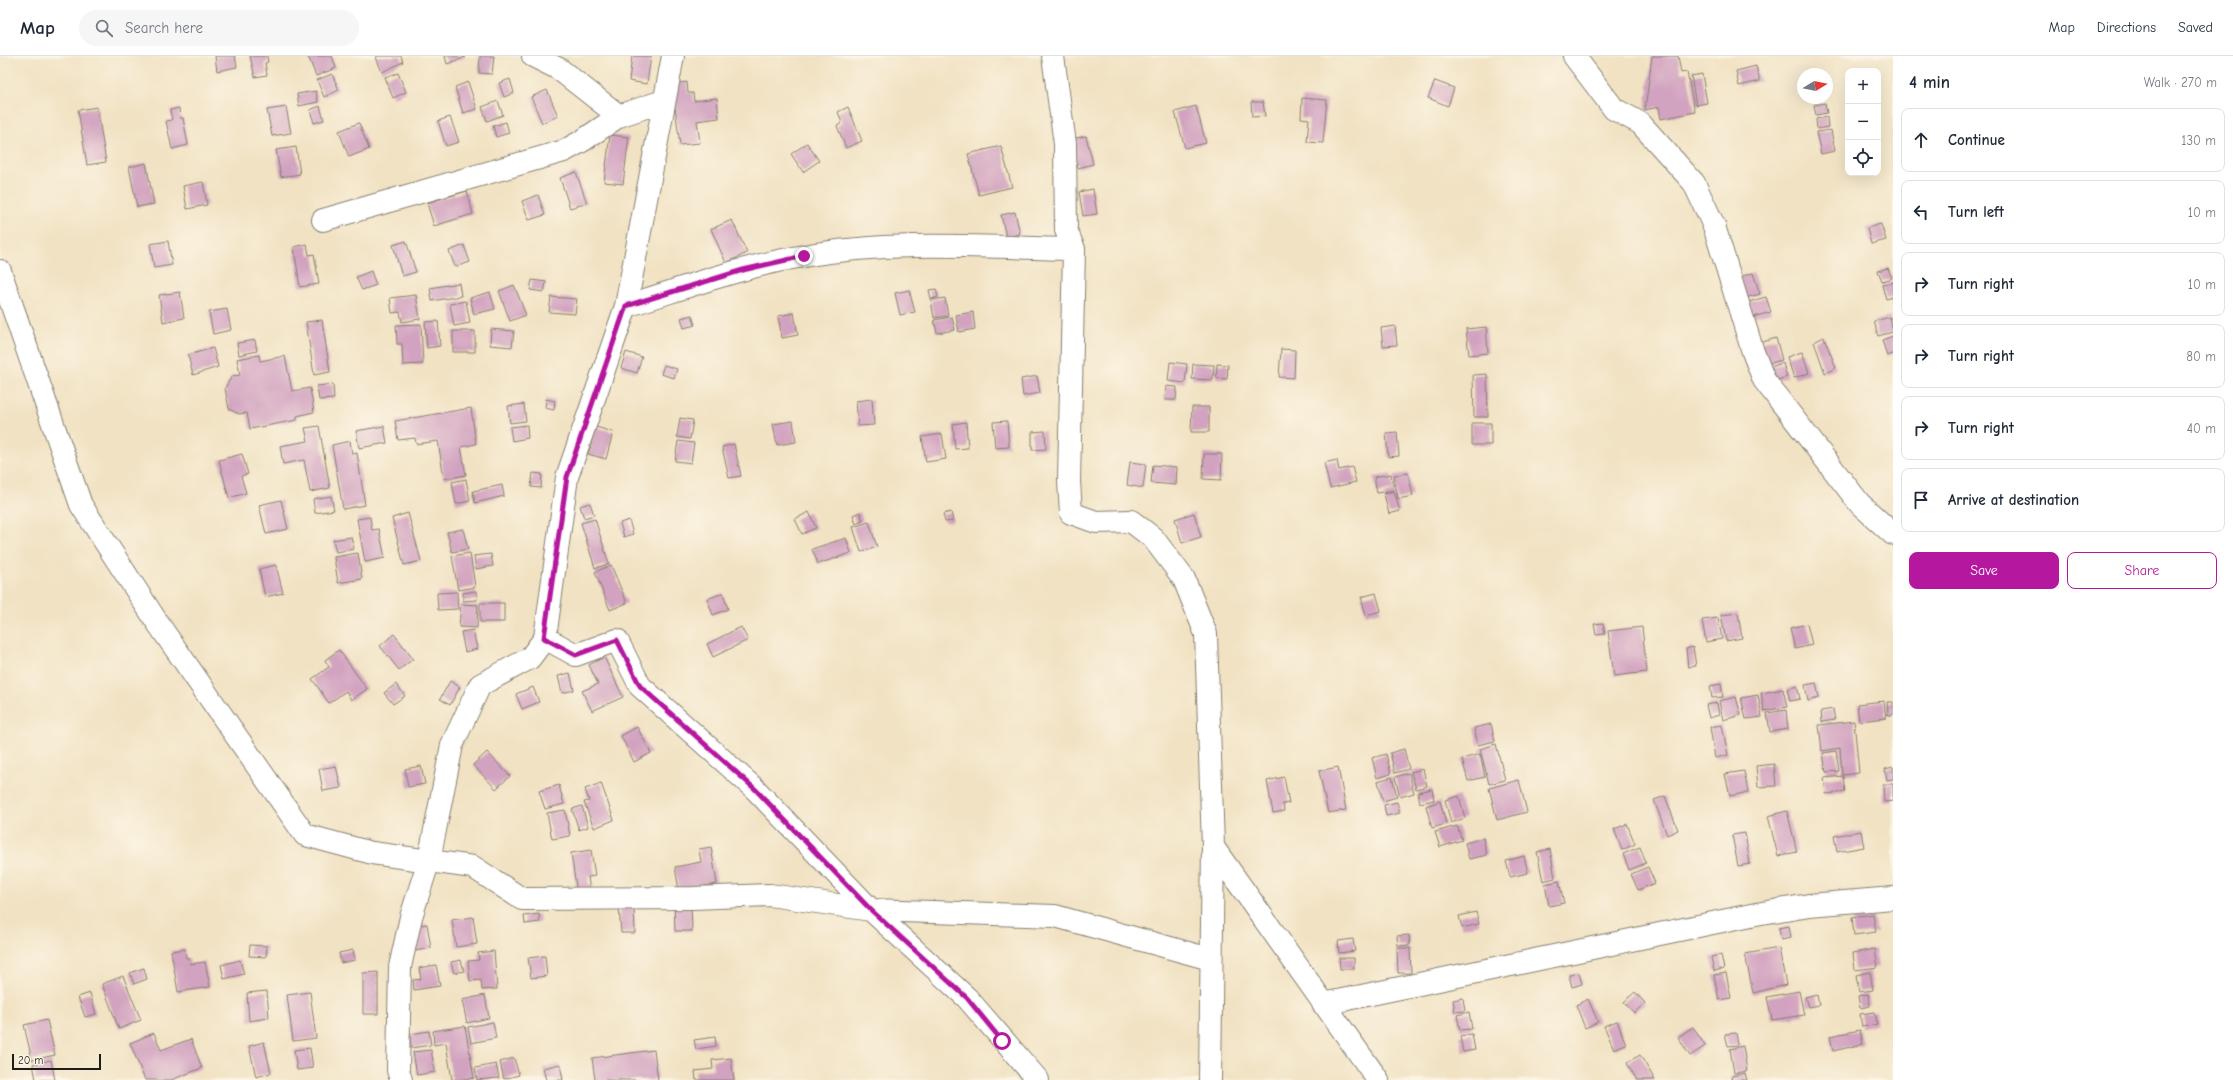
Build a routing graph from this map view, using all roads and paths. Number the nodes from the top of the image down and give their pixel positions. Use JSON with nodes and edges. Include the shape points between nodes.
{"nodes":[{"id":1,"x":533,"y":56,"type":"edge"},
{"id":2,"x":673,"y":56,"type":"edge"},
{"id":3,"x":1053,"y":56,"type":"edge"},
{"id":4,"x":1574,"y":56,"type":"edge"},
{"id":5,"x":663,"y":101,"type":"junction"},
{"id":6,"x":619,"y":116,"type":"junction"},
{"id":7,"x":323,"y":220,"type":"dead end"},
{"id":8,"x":1074,"y":249,"type":"junction"},
{"id":9,"x":0,"y":271,"type":"edge"},
{"id":10,"x":626,"y":306,"type":"junction"},
{"id":11,"x":1893,"y":534,"type":"edge"},
{"id":12,"x":544,"y":638,"type":"junction"},
{"id":13,"x":1213,"y":847,"type":"junction"},
{"id":14,"x":429,"y":860,"type":"junction"},
{"id":15,"x":1893,"y":898,"type":"edge"},
{"id":16,"x":871,"y":910,"type":"junction"},
{"id":17,"x":1210,"y":959,"type":"junction"},
{"id":18,"x":1323,"y":1004,"type":"junction"},
{"id":19,"x":401,"y":1080,"type":"edge"},
{"id":20,"x":1038,"y":1080,"type":"edge"},
{"id":21,"x":1210,"y":1080,"type":"edge"},
{"id":22,"x":1378,"y":1080,"type":"edge"}],
"edges":[{"from":1,"to":6,"type":"street","via":[[558,69]]},
{"from":2,"to":5,"type":"street"},
{"from":3,"to":8,"type":"street","via":[[1065,144],[1066,230]]},
{"from":4,"to":11,"type":"street","via":[[1614,109],[1640,123],[1694,183],[1714,226],[1764,380],[1860,504]]},
{"from":5,"to":6,"type":"street"},
{"from":5,"to":10,"type":"street"},
{"from":6,"to":7,"type":"street","via":[[564,151]]},
{"from":8,"to":10,"type":"street","via":[[865,248],[804,256],[743,270]]},
{"from":8,"to":13,"type":"street","via":[[1069,482],[1071,513],[1096,522],[1131,521],[1153,538],[1184,579],[1206,634]]},
{"from":9,"to":14,"type":"street","via":[[81,505],[159,625],[305,834],[372,853]]},
{"from":10,"to":12,"type":"street","via":[[567,477]]},
{"from":12,"to":14,"type":"street","via":[[530,658],[480,685],[452,745]]},
{"from":12,"to":16,"type":"street","via":[[576,655],[617,640],[640,686],[755,789]]},
{"from":13,"to":17,"type":"street"},
{"from":13,"to":18,"type":"street"},
{"from":14,"to":16,"type":"street","via":[[473,867],[522,899],[770,895]]},
{"from":14,"to":19,"type":"street","via":[[411,917],[400,967],[398,1070]]},
{"from":15,"to":18,"type":"street","via":[[1809,905],[1756,914]]},
{"from":16,"to":17,"type":"street","via":[[1055,916]]},
{"from":16,"to":20,"type":"street","via":[[967,998]]},
{"from":17,"to":21,"type":"street"},
{"from":18,"to":22,"type":"street"}]}
